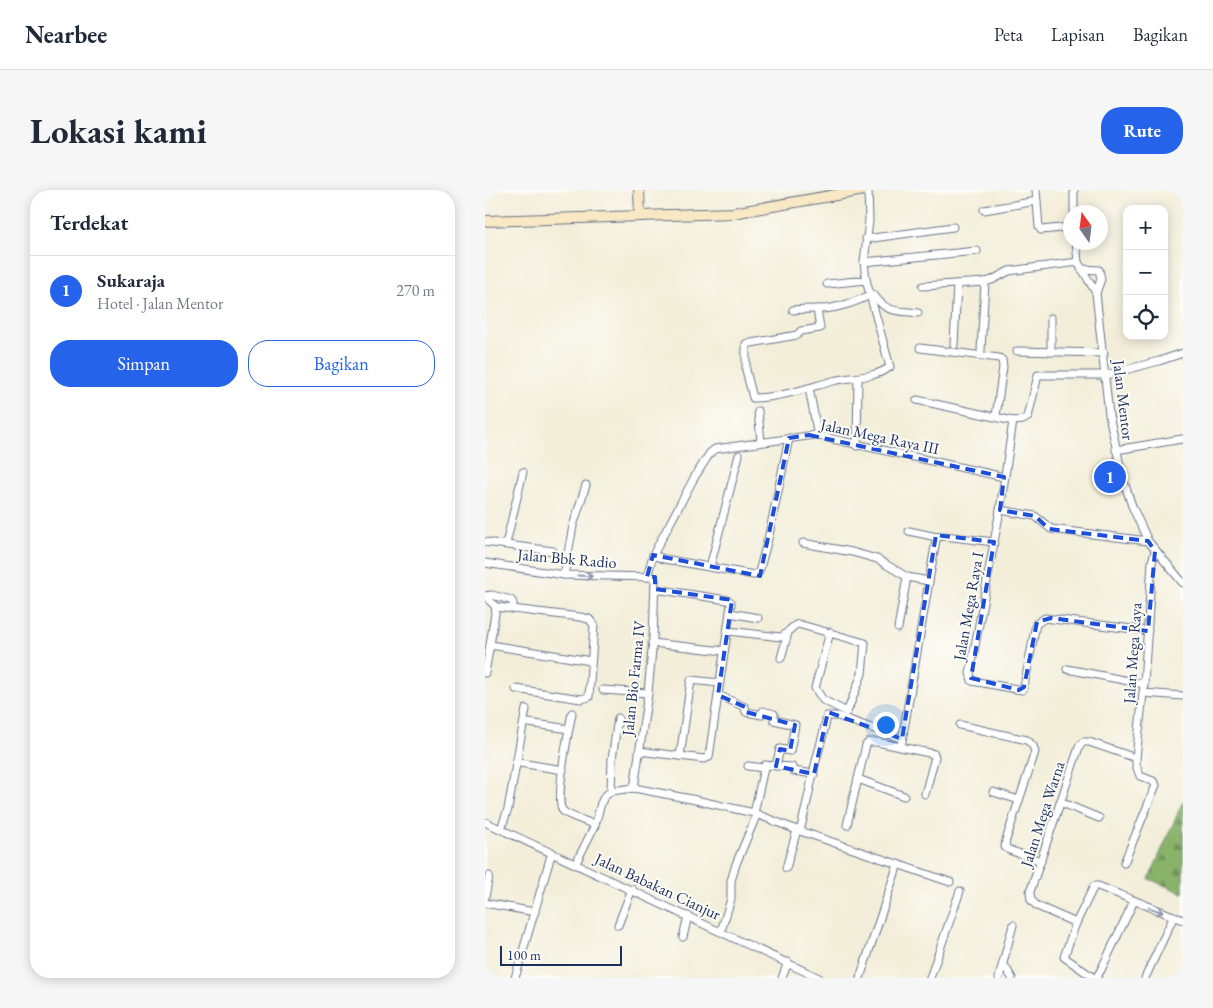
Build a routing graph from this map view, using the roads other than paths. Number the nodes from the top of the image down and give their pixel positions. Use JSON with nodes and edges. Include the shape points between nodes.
{"nodes":[{"id":1,"x":639,"y":190,"type":"edge"},
{"id":2,"x":864,"y":190,"type":"edge"},
{"id":3,"x":868,"y":190,"type":"edge"},
{"id":4,"x":1036,"y":190,"type":"edge"},
{"id":5,"x":1074,"y":190,"type":"edge"},
{"id":6,"x":1037,"y":201,"type":"junction"},
{"id":7,"x":1074,"y":205,"type":"edge"},
{"id":8,"x":984,"y":210,"type":"dead end"},
{"id":9,"x":640,"y":216,"type":"junction"},
{"id":10,"x":485,"y":221,"type":"edge"},
{"id":11,"x":953,"y":227,"type":"dead end"},
{"id":12,"x":1063,"y":228,"type":"edge"},
{"id":13,"x":866,"y":239,"type":"junction"},
{"id":14,"x":1077,"y":250,"type":"edge"},
{"id":15,"x":977,"y":251,"type":"dead end"},
{"id":16,"x":864,"y":262,"type":"junction"},
{"id":17,"x":1080,"y":266,"type":"junction"},
{"id":18,"x":866,"y":280,"type":"junction"},
{"id":19,"x":985,"y":282,"type":"junction"},
{"id":20,"x":827,"y":284,"type":"dead end"},
{"id":21,"x":957,"y":284,"type":"junction"},
{"id":22,"x":923,"y":286,"type":"dead end"},
{"id":23,"x":1096,"y":293,"type":"junction"},
{"id":24,"x":869,"y":295,"type":"junction"},
{"id":25,"x":817,"y":309,"type":"junction"},
{"id":26,"x":793,"y":310,"type":"dead end"},
{"id":27,"x":918,"y":314,"type":"dead end"},
{"id":28,"x":1051,"y":318,"type":"dead end"},
{"id":29,"x":954,"y":345,"type":"dead end"},
{"id":30,"x":920,"y":348,"type":"dead end"},
{"id":31,"x":981,"y":350,"type":"dead end"},
{"id":32,"x":1017,"y":351,"type":"dead end"},
{"id":33,"x":1051,"y":352,"type":"junction"},
{"id":34,"x":1104,"y":353,"type":"junction"},
{"id":35,"x":1183,"y":353,"type":"edge"},
{"id":36,"x":1106,"y":375,"type":"junction"},
{"id":37,"x":858,"y":378,"type":"junction"},
{"id":38,"x":809,"y":388,"type":"junction"},
{"id":39,"x":917,"y":400,"type":"dead end"},
{"id":40,"x":758,"y":411,"type":"dead end"},
{"id":41,"x":996,"y":416,"type":"junction"},
{"id":42,"x":1013,"y":421,"type":"junction"},
{"id":43,"x":818,"y":436,"type":"junction"},
{"id":44,"x":789,"y":438,"type":"junction"},
{"id":45,"x":1182,"y":439,"type":"dead end"},
{"id":46,"x":761,"y":442,"type":"junction"},
{"id":47,"x":857,"y":446,"type":"junction"},
{"id":48,"x":1116,"y":450,"type":"junction"},
{"id":49,"x":739,"y":455,"type":"dead end"},
{"id":50,"x":523,"y":472,"type":"dead end"},
{"id":51,"x":1004,"y":477,"type":"junction"},
{"id":52,"x":586,"y":485,"type":"dead end"},
{"id":53,"x":1000,"y":510,"type":"junction"},
{"id":54,"x":909,"y":531,"type":"dead end"},
{"id":55,"x":937,"y":538,"type":"junction"},
{"id":56,"x":1148,"y":541,"type":"junction"},
{"id":57,"x":485,"y":542,"type":"edge"},
{"id":58,"x":994,"y":542,"type":"junction"},
{"id":59,"x":803,"y":543,"type":"dead end"},
{"id":60,"x":506,"y":544,"type":"junction"},
{"id":61,"x":1155,"y":550,"type":"junction"},
{"id":62,"x":553,"y":551,"type":"dead end"},
{"id":63,"x":653,"y":555,"type":"junction"},
{"id":64,"x":485,"y":563,"type":"edge"},
{"id":65,"x":710,"y":567,"type":"junction"},
{"id":66,"x":564,"y":575,"type":"junction"},
{"id":67,"x":647,"y":577,"type":"junction"},
{"id":68,"x":907,"y":577,"type":"junction"},
{"id":69,"x":929,"y":581,"type":"junction"},
{"id":70,"x":1183,"y":583,"type":"edge"},
{"id":71,"x":655,"y":589,"type":"junction"},
{"id":72,"x":485,"y":596,"type":"edge"},
{"id":73,"x":496,"y":607,"type":"junction"},
{"id":74,"x":513,"y":609,"type":"junction"},
{"id":75,"x":730,"y":612,"type":"junction"},
{"id":76,"x":758,"y":618,"type":"dead end"},
{"id":77,"x":898,"y":628,"type":"dead end"},
{"id":78,"x":728,"y":631,"type":"junction"},
{"id":79,"x":1148,"y":631,"type":"junction"},
{"id":80,"x":830,"y":632,"type":"junction"},
{"id":81,"x":788,"y":633,"type":"junction"},
{"id":82,"x":652,"y":643,"type":"junction"},
{"id":83,"x":489,"y":645,"type":"junction"},
{"id":84,"x":724,"y":651,"type":"junction"},
{"id":85,"x":781,"y":658,"type":"dead end"},
{"id":86,"x":591,"y":661,"type":"junction"},
{"id":87,"x":1067,"y":669,"type":"dead end"},
{"id":88,"x":485,"y":673,"type":"edge"},
{"id":89,"x":719,"y":683,"type":"junction"},
{"id":90,"x":1144,"y":684,"type":"junction"},
{"id":91,"x":516,"y":689,"type":"dead end"},
{"id":92,"x":603,"y":690,"type":"dead end"},
{"id":93,"x":648,"y":693,"type":"junction"},
{"id":94,"x":1143,"y":694,"type":"junction"},
{"id":95,"x":718,"y":695,"type":"junction"},
{"id":96,"x":1183,"y":696,"type":"edge"},
{"id":97,"x":527,"y":709,"type":"dead end"},
{"id":98,"x":572,"y":713,"type":"dead end"},
{"id":99,"x":618,"y":718,"type":"dead end"},
{"id":100,"x":529,"y":723,"type":"dead end"},
{"id":101,"x":960,"y":725,"type":"dead end"},
{"id":102,"x":569,"y":729,"type":"junction"},
{"id":103,"x":902,"y":743,"type":"junction"},
{"id":104,"x":639,"y":751,"type":"junction"},
{"id":105,"x":680,"y":756,"type":"junction"},
{"id":106,"x":1136,"y":758,"type":"junction"},
{"id":107,"x":520,"y":763,"type":"dead end"},
{"id":108,"x":748,"y":766,"type":"dead end"},
{"id":109,"x":776,"y":766,"type":"junction"},
{"id":110,"x":764,"y":768,"type":"junction"},
{"id":111,"x":563,"y":770,"type":"junction"},
{"id":112,"x":814,"y":774,"type":"junction"},
{"id":113,"x":858,"y":779,"type":"junction"},
{"id":114,"x":633,"y":788,"type":"junction"},
{"id":115,"x":611,"y":791,"type":"junction"},
{"id":116,"x":993,"y":792,"type":"dead end"},
{"id":117,"x":925,"y":794,"type":"dead end"},
{"id":118,"x":904,"y":796,"type":"dead end"},
{"id":119,"x":1019,"y":800,"type":"junction"},
{"id":120,"x":1061,"y":802,"type":"junction"},
{"id":121,"x":755,"y":814,"type":"junction"},
{"id":122,"x":1099,"y":818,"type":"dead end"},
{"id":123,"x":485,"y":822,"type":"edge"},
{"id":124,"x":847,"y":824,"type":"dead end"},
{"id":125,"x":595,"y":825,"type":"junction"},
{"id":126,"x":501,"y":829,"type":"junction"},
{"id":127,"x":798,"y":830,"type":"junction"},
{"id":128,"x":552,"y":852,"type":"junction"},
{"id":129,"x":1041,"y":861,"type":"junction"},
{"id":130,"x":576,"y":863,"type":"junction"},
{"id":131,"x":1124,"y":863,"type":"dead end"},
{"id":132,"x":898,"y":864,"type":"junction"},
{"id":133,"x":786,"y":868,"type":"dead end"},
{"id":134,"x":489,"y":876,"type":"dead end"},
{"id":135,"x":950,"y":882,"type":"dead end"},
{"id":136,"x":632,"y":890,"type":"junction"},
{"id":137,"x":960,"y":891,"type":"dead end"},
{"id":138,"x":485,"y":897,"type":"edge"},
{"id":139,"x":1134,"y":901,"type":"junction"},
{"id":140,"x":485,"y":903,"type":"edge"},
{"id":141,"x":535,"y":912,"type":"junction"},
{"id":142,"x":688,"y":916,"type":"junction"},
{"id":143,"x":1175,"y":916,"type":"junction"},
{"id":144,"x":1183,"y":920,"type":"edge"},
{"id":145,"x":1013,"y":924,"type":"dead end"},
{"id":146,"x":1076,"y":924,"type":"junction"},
{"id":147,"x":618,"y":925,"type":"dead end"},
{"id":148,"x":721,"y":931,"type":"junction"},
{"id":149,"x":683,"y":937,"type":"dead end"},
{"id":150,"x":788,"y":962,"type":"junction"},
{"id":151,"x":1003,"y":963,"type":"junction"},
{"id":152,"x":515,"y":978,"type":"edge"},
{"id":153,"x":782,"y":978,"type":"edge"},
{"id":154,"x":819,"y":978,"type":"edge"},
{"id":155,"x":860,"y":978,"type":"edge"},
{"id":156,"x":930,"y":978,"type":"edge"},
{"id":157,"x":999,"y":978,"type":"edge"},
{"id":158,"x":1012,"y":978,"type":"edge"},
{"id":159,"x":1095,"y":978,"type":"edge"},
{"id":160,"x":1145,"y":978,"type":"edge"}],
"edges":[{"from":1,"to":9,"type":"main road"},
{"from":2,"to":9,"type":"main road","via":[[733,213]]},
{"from":3,"to":13,"type":"street"},
{"from":4,"to":6,"type":"street"},
{"from":5,"to":7,"type":"street"},
{"from":6,"to":8,"type":"street"},
{"from":6,"to":12,"type":"street","via":[[1041,230]]},
{"from":9,"to":10,"type":"main road"},
{"from":11,"to":13,"type":"street"},
{"from":13,"to":16,"type":"street"},
{"from":14,"to":17,"type":"street","name":"Jalan Mentor"},
{"from":15,"to":16,"type":"street"},
{"from":16,"to":18,"type":"street"},
{"from":17,"to":19,"type":"street","via":[[1013,271]]},
{"from":17,"to":23,"type":"street","name":"Jalan Mentor"},
{"from":17,"to":23,"type":"street","name":"Jalan Mentor","via":[[1099,270],[1101,279]]},
{"from":18,"to":20,"type":"street"},
{"from":18,"to":24,"type":"street"},
{"from":19,"to":21,"type":"street"},
{"from":19,"to":31,"type":"street"},
{"from":21,"to":22,"type":"street"},
{"from":21,"to":29,"type":"street"},
{"from":23,"to":34,"type":"street","name":"Jalan Mentor"},
{"from":24,"to":25,"type":"street","via":[[860,301]]},
{"from":24,"to":27,"type":"street","via":[[886,309]]},
{"from":24,"to":37,"type":"street","via":[[890,367]]},
{"from":25,"to":26,"type":"street"},
{"from":25,"to":38,"type":"street","via":[[820,328],[747,343],[745,348],[753,398]]},
{"from":28,"to":33,"type":"street"},
{"from":30,"to":41,"type":"street","via":[[1003,360]]},
{"from":32,"to":33,"type":"street"},
{"from":33,"to":34,"type":"street"},
{"from":34,"to":36,"type":"street","name":"Jalan Mentor"},
{"from":35,"to":36,"type":"street"},
{"from":36,"to":42,"type":"street","via":[[1038,375],[1028,417]]},
{"from":36,"to":48,"type":"street","name":"Jalan Mentor"},
{"from":37,"to":38,"type":"street","via":[[835,380]]},
{"from":37,"to":47,"type":"street"},
{"from":38,"to":43,"type":"street"},
{"from":39,"to":41,"type":"street"},
{"from":40,"to":46,"type":"street"},
{"from":41,"to":42,"type":"street"},
{"from":42,"to":51,"type":"street"},
{"from":43,"to":44,"type":"street","name":"Jalan Mega Raya III"},
{"from":43,"to":47,"type":"street","name":"Jalan Mega Raya III"},
{"from":44,"to":46,"type":"street","name":"Jalan Mega Raya III"},
{"from":44,"to":65,"type":"street","via":[[761,569],[754,575]]},
{"from":45,"to":48,"type":"street"},
{"from":46,"to":63,"type":"street","name":"Jalan Mega Raya III","via":[[715,449],[710,453]]},
{"from":47,"to":51,"type":"street","name":"Jalan Mega Raya III"},
{"from":48,"to":56,"type":"street","name":"Jalan Mentor","via":[[1132,506]]},
{"from":49,"to":65,"type":"street"},
{"from":50,"to":60,"type":"street"},
{"from":51,"to":53,"type":"street"},
{"from":52,"to":66,"type":"street","via":[[573,526]]},
{"from":53,"to":56,"type":"street","via":[[1035,516],[1051,529]]},
{"from":53,"to":58,"type":"street"},
{"from":54,"to":55,"type":"street","name":"Jalan Mega Raya I"},
{"from":55,"to":58,"type":"street","name":"Jalan Mega Raya I"},
{"from":55,"to":69,"type":"street"},
{"from":56,"to":61,"type":"street","name":"Jalan Mentor"},
{"from":57,"to":60,"type":"street"},
{"from":58,"to":79,"type":"street","name":"Jalan Mega Raya I","via":[[970,673],[972,681],[1022,690],[1037,624],[1045,618]]},
{"from":59,"to":68,"type":"street","via":[[877,559]]},
{"from":60,"to":62,"type":"street"},
{"from":61,"to":70,"type":"street","name":"Jalan Mentor"},
{"from":61,"to":79,"type":"street","name":"Jalan Mega Raya"},
{"from":63,"to":65,"type":"street"},
{"from":63,"to":67,"type":"street","name":"Jalan Mega Raya III"},
{"from":64,"to":66,"type":"street","name":"Jalan Bbk Radio"},
{"from":66,"to":67,"type":"street","name":"Jalan Bbk Radio","one_way":true},
{"from":67,"to":71,"type":"street","via":[[655,580]]},
{"from":68,"to":69,"type":"street"},
{"from":68,"to":77,"type":"street"},
{"from":69,"to":103,"type":"street"},
{"from":71,"to":75,"type":"street","via":[[727,600],[731,602]]},
{"from":71,"to":82,"type":"street","name":"Jalan Bio Farma IV"},
{"from":72,"to":73,"type":"street"},
{"from":72,"to":74,"type":"street","via":[[511,600]]},
{"from":73,"to":74,"type":"street"},
{"from":73,"to":83,"type":"street"},
{"from":74,"to":86,"type":"street","via":[[589,619],[595,630]]},
{"from":75,"to":76,"type":"street"},
{"from":75,"to":78,"type":"street"},
{"from":78,"to":81,"type":"street","via":[[781,637]]},
{"from":78,"to":84,"type":"street"},
{"from":79,"to":90,"type":"street","name":"Jalan Mega Raya"},
{"from":80,"to":80,"type":"street","via":[[865,643],[862,674],[847,712],[823,700],[815,688]]},
{"from":80,"to":81,"type":"street","via":[[797,624]]},
{"from":81,"to":85,"type":"street"},
{"from":82,"to":84,"type":"street"},
{"from":82,"to":93,"type":"street","name":"Jalan Bio Farma IV"},
{"from":83,"to":86,"type":"street"},
{"from":83,"to":88,"type":"street"},
{"from":84,"to":89,"type":"street"},
{"from":86,"to":91,"type":"street","via":[[589,697],[581,699]]},
{"from":87,"to":90,"type":"street"},
{"from":89,"to":95,"type":"street"},
{"from":89,"to":105,"type":"street","via":[[691,680]]},
{"from":90,"to":94,"type":"street","name":"Jalan Mega Raya"},
{"from":92,"to":93,"type":"street"},
{"from":93,"to":104,"type":"street","name":"Jalan Bio Farma IV"},
{"from":94,"to":96,"type":"street"},
{"from":94,"to":106,"type":"street","name":"Jalan Mega Raya"},
{"from":95,"to":105,"type":"street","via":[[709,756],[704,759]]},
{"from":95,"to":109,"type":"street","via":[[745,707],[746,712],[762,715],[763,711],[774,714],[774,720],[795,725],[790,751],[780,749]]},
{"from":97,"to":126,"type":"street"},
{"from":98,"to":102,"type":"street"},
{"from":99,"to":115,"type":"street"},
{"from":100,"to":102,"type":"street"},
{"from":101,"to":119,"type":"street","via":[[1027,740],[1033,746],[1035,752]]},
{"from":102,"to":111,"type":"street"},
{"from":103,"to":112,"type":"street","via":[[838,716],[827,716]]},
{"from":103,"to":113,"type":"street","via":[[866,744]]},
{"from":103,"to":117,"type":"street","via":[[935,756]]},
{"from":104,"to":105,"type":"street"},
{"from":104,"to":114,"type":"street","name":"Jalan Bio Farma IV"},
{"from":106,"to":120,"type":"street","name":"Jalan Mega Warna","via":[[1083,742]]},
{"from":106,"to":131,"type":"street","via":[[1140,776],[1156,785]]},
{"from":107,"to":111,"type":"street"},
{"from":108,"to":110,"type":"street"},
{"from":109,"to":110,"type":"street","via":[[765,765]]},
{"from":109,"to":112,"type":"street"},
{"from":110,"to":121,"type":"street"},
{"from":111,"to":125,"type":"street","via":[[559,800],[562,810]]},
{"from":112,"to":127,"type":"street"},
{"from":113,"to":118,"type":"street"},
{"from":113,"to":124,"type":"street"},
{"from":114,"to":115,"type":"street"},
{"from":114,"to":121,"type":"street"},
{"from":115,"to":125,"type":"street","via":[[601,802]]},
{"from":116,"to":119,"type":"street"},
{"from":119,"to":129,"type":"street","via":[[1005,848]]},
{"from":120,"to":122,"type":"street"},
{"from":120,"to":129,"type":"street","name":"Jalan Mega Warna"},
{"from":121,"to":127,"type":"street"},
{"from":121,"to":148,"type":"street","via":[[735,864],[731,899]]},
{"from":123,"to":126,"type":"street","name":"Jalan Babakan Cianjur"},
{"from":125,"to":130,"type":"street"},
{"from":126,"to":128,"type":"street","name":"Jalan Babakan Cianjur"},
{"from":127,"to":132,"type":"street"},
{"from":127,"to":133,"type":"street"},
{"from":128,"to":130,"type":"street","name":"Jalan Babakan Cianjur"},
{"from":128,"to":141,"type":"street"},
{"from":129,"to":146,"type":"street","name":"Jalan Mega Warna","via":[[1030,892],[1032,903]]},
{"from":130,"to":136,"type":"street","name":"Jalan Babakan Cianjur"},
{"from":132,"to":135,"type":"street"},
{"from":132,"to":155,"type":"street"},
{"from":134,"to":138,"type":"street"},
{"from":136,"to":142,"type":"street","name":"Jalan Babakan Cianjur"},
{"from":136,"to":147,"type":"street"},
{"from":137,"to":156,"type":"street"},
{"from":139,"to":143,"type":"street","one_way":true},
{"from":139,"to":146,"type":"street","via":[[1098,886],[1092,888]]},
{"from":139,"to":159,"type":"street"},
{"from":140,"to":141,"type":"street"},
{"from":141,"to":152,"type":"street"},
{"from":142,"to":148,"type":"street","name":"Jalan Babakan Cianjur"},
{"from":142,"to":149,"type":"street"},
{"from":143,"to":144,"type":"street"},
{"from":143,"to":160,"type":"street"},
{"from":145,"to":151,"type":"street"},
{"from":146,"to":159,"type":"street","via":[[1065,957]]},
{"from":148,"to":150,"type":"street","name":"Jalan Babakan Cianjur"},
{"from":150,"to":153,"type":"street"},
{"from":150,"to":154,"type":"street","name":"Jalan Babakan Cianjur"},
{"from":151,"to":157,"type":"street"},
{"from":151,"to":158,"type":"street"}]}
